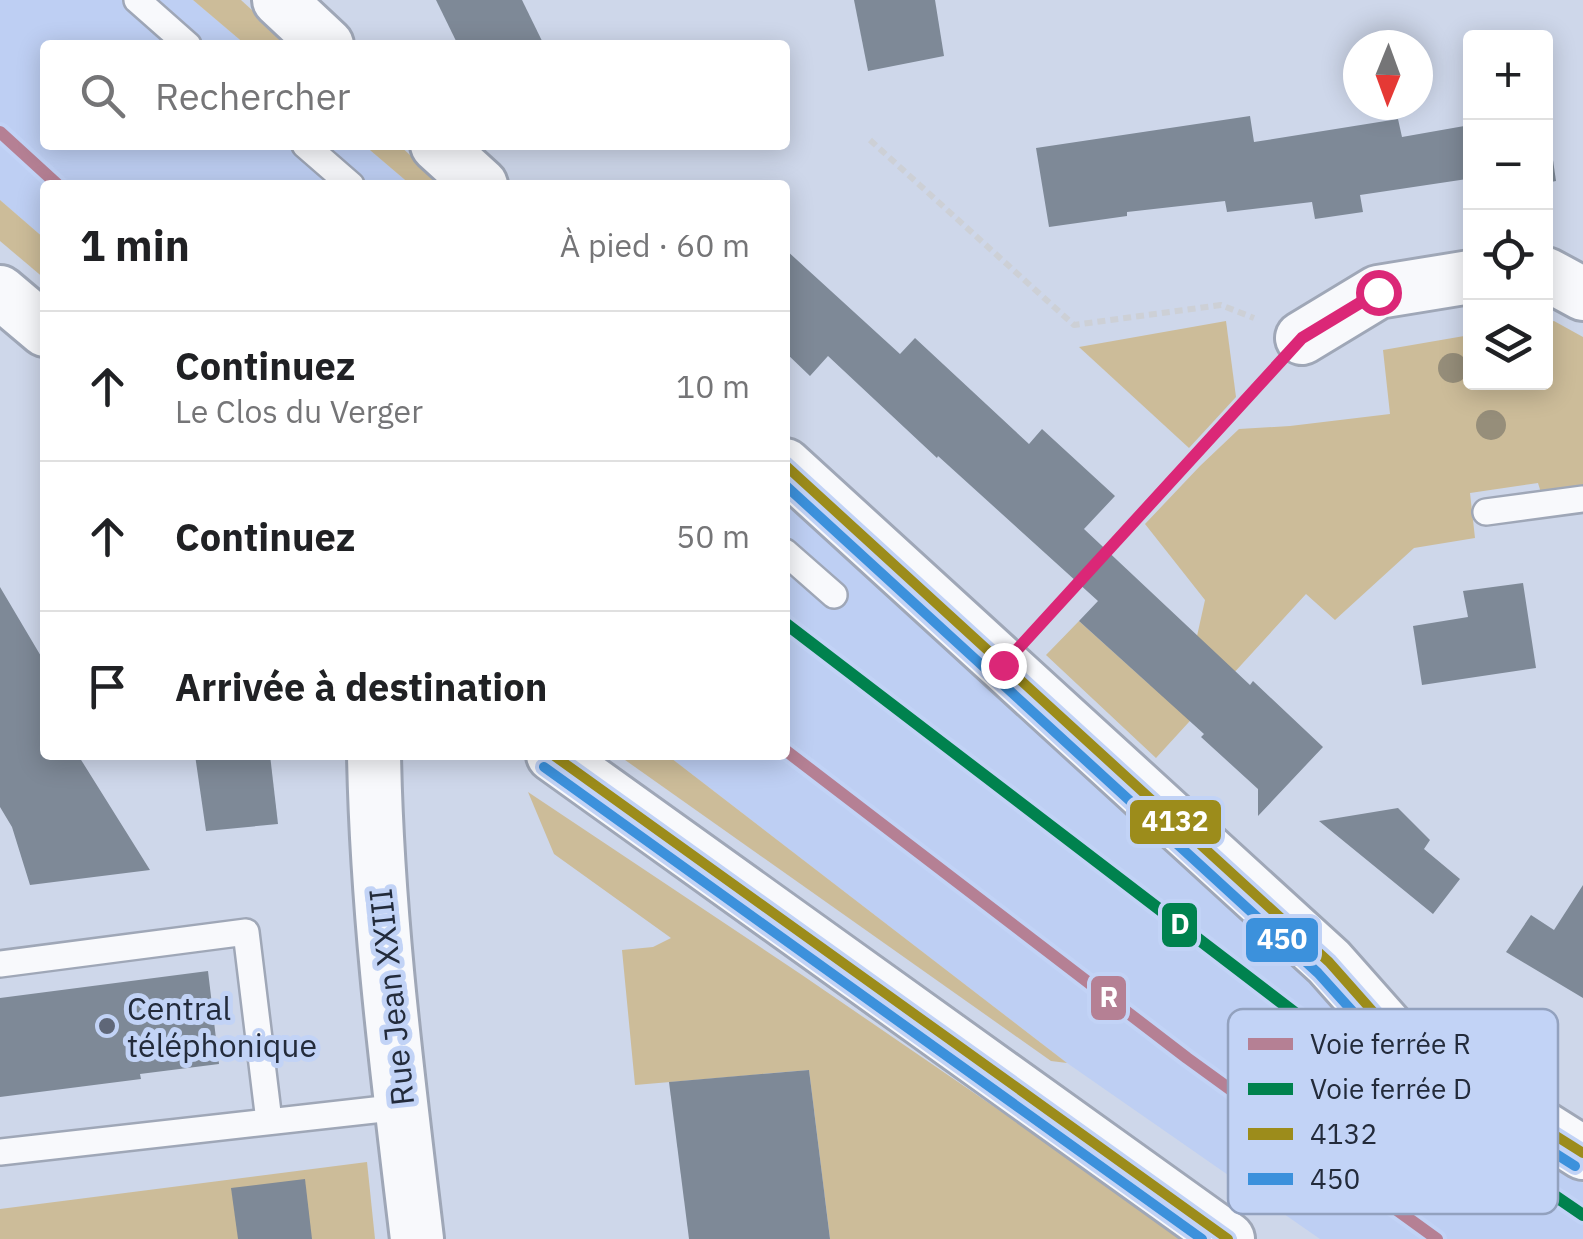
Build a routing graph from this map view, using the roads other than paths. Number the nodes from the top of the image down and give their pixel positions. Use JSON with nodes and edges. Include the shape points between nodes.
{"nodes":[{"id":1,"x":137,"y":0,"type":"edge"},
{"id":2,"x":278,"y":0,"type":"edge"},
{"id":3,"x":182,"y":40,"type":"edge"},
{"id":4,"x":322,"y":40,"type":"edge"},
{"id":5,"x":311,"y":150,"type":"edge"},
{"id":6,"x":442,"y":150,"type":"edge"},
{"id":7,"x":345,"y":180,"type":"edge"},
{"id":8,"x":476,"y":180,"type":"edge"},
{"id":9,"x":1463,"y":278,"type":"edge"},
{"id":10,"x":1553,"y":278,"type":"edge"},
{"id":11,"x":0,"y":292,"type":"edge"},
{"id":12,"x":1583,"y":294,"type":"edge"},
{"id":13,"x":40,"y":326,"type":"edge"},
{"id":14,"x":1302,"y":338,"type":"road end"},
{"id":15,"x":790,"y":471,"type":"edge"},
{"id":16,"x":1583,"y":499,"type":"edge"},
{"id":17,"x":1486,"y":512,"type":"dead end"},
{"id":18,"x":790,"y":556,"type":"edge"},
{"id":19,"x":834,"y":595,"type":"dead end"},
{"id":20,"x":374,"y":760,"type":"edge"},
{"id":21,"x":560,"y":760,"type":"edge"},
{"id":22,"x":0,"y":964,"type":"edge"},
{"id":23,"x":1371,"y":1009,"type":"edge"},
{"id":24,"x":401,"y":1107,"type":"junction"},
{"id":25,"x":269,"y":1122,"type":"junction"},
{"id":26,"x":1558,"y":1136,"type":"edge"},
{"id":27,"x":0,"y":1152,"type":"edge"},
{"id":28,"x":1583,"y":1152,"type":"edge"},
{"id":29,"x":417,"y":1239,"type":"edge"},
{"id":30,"x":1228,"y":1239,"type":"edge"}],
"edges":[{"from":1,"to":3,"type":"lane"},
{"from":2,"to":4,"type":"street"},
{"from":5,"to":7,"type":"lane"},
{"from":6,"to":8,"type":"street"},
{"from":9,"to":14,"type":"street","via":[[1378,292]]},
{"from":10,"to":12,"type":"street"},
{"from":11,"to":13,"type":"street"},
{"from":15,"to":23,"type":"street","via":[[1329,962]]},
{"from":16,"to":17,"type":"lane"},
{"from":18,"to":19,"type":"lane"},
{"from":20,"to":24,"type":"street","name":"Rue Jean XXIII"},
{"from":21,"to":30,"type":"street"},
{"from":22,"to":25,"type":"lane","via":[[246,932]]},
{"from":24,"to":25,"type":"lane"},
{"from":24,"to":29,"type":"street","name":"Rue Jean XXIII"},
{"from":25,"to":27,"type":"lane"},
{"from":26,"to":28,"type":"street"}]}
